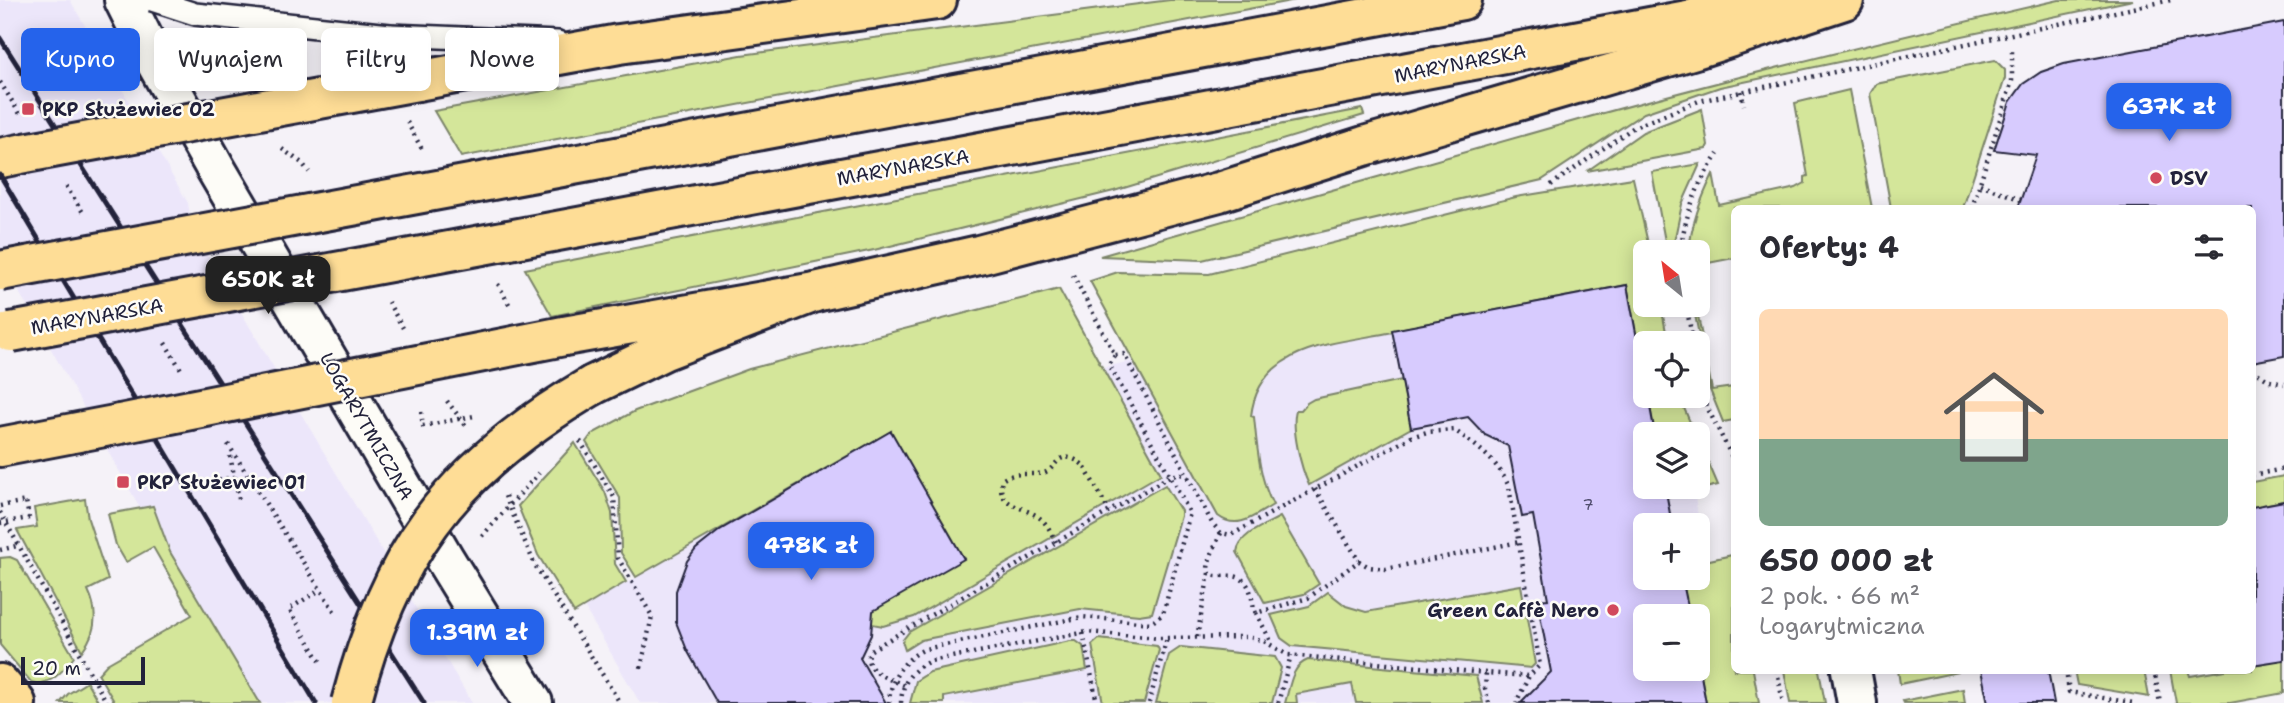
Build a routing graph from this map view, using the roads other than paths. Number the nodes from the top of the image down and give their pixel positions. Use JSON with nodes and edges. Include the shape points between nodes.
{"nodes":[{"id":1,"x":124,"y":0,"type":"edge"},
{"id":2,"x":152,"y":0,"type":"edge"},
{"id":3,"x":937,"y":0,"type":"edge"},
{"id":4,"x":1462,"y":0,"type":"edge"},
{"id":5,"x":1794,"y":0,"type":"edge"},
{"id":6,"x":1844,"y":0,"type":"edge"},
{"id":7,"x":619,"y":44,"type":"junction"},
{"id":8,"x":0,"y":158,"type":"edge"},
{"id":9,"x":0,"y":271,"type":"edge"},
{"id":10,"x":815,"y":292,"type":"junction"},
{"id":11,"x":6,"y":332,"type":"edge"},
{"id":12,"x":0,"y":447,"type":"edge"},
{"id":13,"x":1851,"y":674,"type":"edge"},
{"id":14,"x":0,"y":684,"type":"edge"},
{"id":15,"x":16,"y":703,"type":"edge"},
{"id":16,"x":351,"y":703,"type":"edge"},
{"id":17,"x":533,"y":703,"type":"edge"},
{"id":18,"x":1857,"y":703,"type":"edge"}],
"edges":[{"from":1,"to":17,"type":"street","name":"LOGARYTMICZNA","via":[[223,180]]},
{"from":2,"to":7,"type":"lane","bridge":true,"via":[[195,14],[390,35]]},
{"from":3,"to":7,"type":"main road"},
{"from":4,"to":9,"type":"main road","bridge":true},
{"from":5,"to":11,"type":"main road","name":"MARYNARSKA","bridge":true},
{"from":6,"to":10,"type":"main road","via":[[1219,192]]},
{"from":7,"to":8,"type":"main road","bridge":true},
{"from":10,"to":12,"type":"main road","bridge":true,"via":[[564,336]]},
{"from":10,"to":16,"type":"main road","bridge":true,"via":[[666,350],[593,385],[512,438],[430,523],[377,621]]},
{"from":13,"to":18,"type":"street"},
{"from":14,"to":15,"type":"main road"}]}
